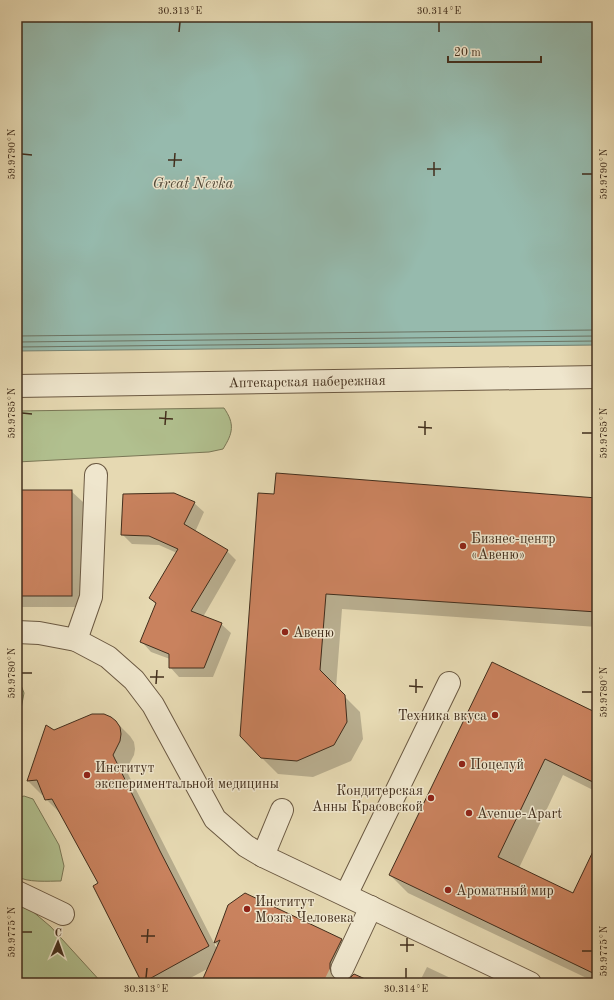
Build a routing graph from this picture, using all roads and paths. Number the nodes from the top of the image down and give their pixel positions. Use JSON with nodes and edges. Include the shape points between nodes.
{"nodes":[{"id":1,"x":597,"y":377,"type":"edge"},
{"id":2,"x":17,"y":386,"type":"edge"},
{"id":3,"x":96,"y":475,"type":"dead end"},
{"id":4,"x":17,"y":632,"type":"edge"},
{"id":5,"x":76,"y":640,"type":"junction"},
{"id":6,"x":449,"y":683,"type":"dead end"},
{"id":7,"x":282,"y":810,"type":"dead end"},
{"id":8,"x":263,"y":856,"type":"junction"},
{"id":9,"x":17,"y":892,"type":"edge"},
{"id":10,"x":346,"y":895,"type":"junction"},
{"id":11,"x":371,"y":907,"type":"junction"},
{"id":12,"x":63,"y":914,"type":"dead end"},
{"id":13,"x":342,"y":969,"type":"tunnel mouth"},
{"id":14,"x":503,"y":977,"type":"edge"},
{"id":15,"x":530,"y":983,"type":"edge"}],
"edges":[{"from":1,"to":2,"type":"street","name":"Аптекарская набережная"},
{"from":3,"to":5,"type":"street","via":[[91,597]]},
{"from":4,"to":5,"type":"street"},
{"from":5,"to":8,"type":"street","via":[[108,657],[134,680],[153,705],[215,819],[246,846]]},
{"from":6,"to":10,"type":"street"},
{"from":7,"to":8,"type":"street"},
{"from":8,"to":10,"type":"street"},
{"from":9,"to":12,"type":"street"},
{"from":10,"to":11,"type":"street"},
{"from":11,"to":13,"type":"street"},
{"from":11,"to":14,"type":"street"},
{"from":14,"to":15,"type":"street"}]}
